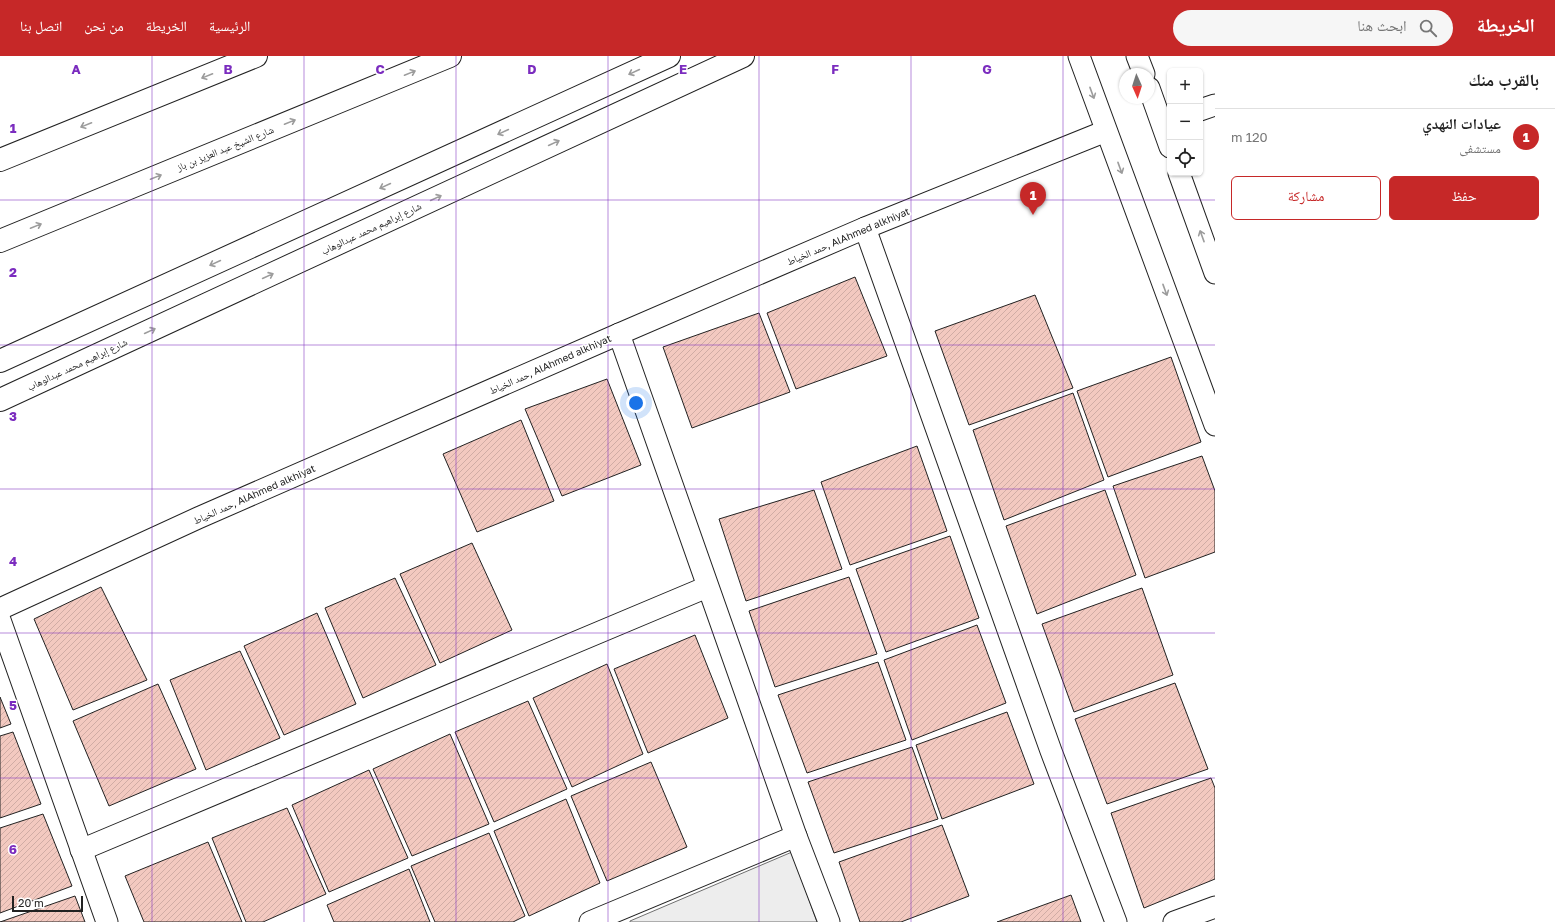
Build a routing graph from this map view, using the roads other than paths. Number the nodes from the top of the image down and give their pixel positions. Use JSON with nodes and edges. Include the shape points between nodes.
{"nodes":[{"id":1,"x":256,"y":56,"type":"edge"},
{"id":2,"x":450,"y":56,"type":"edge"},
{"id":3,"x":669,"y":56,"type":"edge"},
{"id":4,"x":743,"y":56,"type":"edge"},
{"id":5,"x":1079,"y":56,"type":"edge"},
{"id":6,"x":1137,"y":56,"type":"edge"},
{"id":7,"x":1142,"y":68,"type":"edge"},
{"id":8,"x":1155,"y":100,"type":"edge"},
{"id":9,"x":1215,"y":105,"type":"edge"},
{"id":10,"x":1203,"y":109,"type":"edge"},
{"id":11,"x":1166,"y":122,"type":"edge"},
{"id":12,"x":1106,"y":131,"type":"junction"},
{"id":13,"x":1169,"y":140,"type":"edge"},
{"id":14,"x":0,"y":160,"type":"edge"},
{"id":15,"x":1180,"y":176,"type":"edge"},
{"id":16,"x":865,"y":228,"type":"junction"},
{"id":17,"x":0,"y":241,"type":"edge"},
{"id":18,"x":1215,"y":273,"type":"edge"},
{"id":19,"x":619,"y":334,"type":"junction"},
{"id":20,"x":0,"y":361,"type":"edge"},
{"id":21,"x":0,"y":400,"type":"edge"},
{"id":22,"x":1211,"y":403,"type":"edge"},
{"id":23,"x":1215,"y":425,"type":"edge"},
{"id":24,"x":707,"y":587,"type":"junction"},
{"id":25,"x":0,"y":609,"type":"edge"},
{"id":26,"x":0,"y":620,"type":"edge"},
{"id":27,"x":796,"y":836,"type":"junction"},
{"id":28,"x":81,"y":850,"type":"junction"},
{"id":29,"x":1215,"y":907,"type":"edge"},
{"id":30,"x":107,"y":922,"type":"edge"},
{"id":31,"x":590,"y":922,"type":"edge"},
{"id":32,"x":829,"y":922,"type":"edge"},
{"id":33,"x":1116,"y":922,"type":"edge"},
{"id":34,"x":1174,"y":922,"type":"edge"}],
"edges":[{"from":1,"to":14,"type":"street","one_way":true},
{"from":17,"to":2,"type":"street","name":"شارع الشيخ عبد العزيز بن باز","one_way":true},
{"from":3,"to":20,"type":"street","one_way":true},
{"from":21,"to":4,"type":"street","name":"شارع إبراهيم محمد عبدالوهاب","one_way":true},
{"from":5,"to":12,"type":"street","one_way":true},
{"from":6,"to":7,"type":"street"},
{"from":8,"to":11,"type":"street"},
{"from":9,"to":10,"type":"street"},
{"from":11,"to":13,"type":"street"},
{"from":12,"to":16,"type":"street","name":"حمد الخياط, AlAhmed alkhiyat"},
{"from":12,"to":22,"type":"street","one_way":true},
{"from":18,"to":15,"type":"street","one_way":true},
{"from":16,"to":19,"type":"street","name":"حمد الخياط, AlAhmed alkhiyat"},
{"from":16,"to":33,"type":"street","via":[[1051,751]]},
{"from":19,"to":24,"type":"street"},
{"from":19,"to":25,"type":"street","name":"حمد الخياط, AlAhmed alkhiyat","via":[[198,518]]},
{"from":22,"to":23,"type":"street"},
{"from":24,"to":27,"type":"street"},
{"from":24,"to":28,"type":"street"},
{"from":26,"to":28,"type":"street"},
{"from":27,"to":31,"type":"street"},
{"from":27,"to":32,"type":"street"},
{"from":28,"to":30,"type":"street"},
{"from":29,"to":34,"type":"street"}]}
